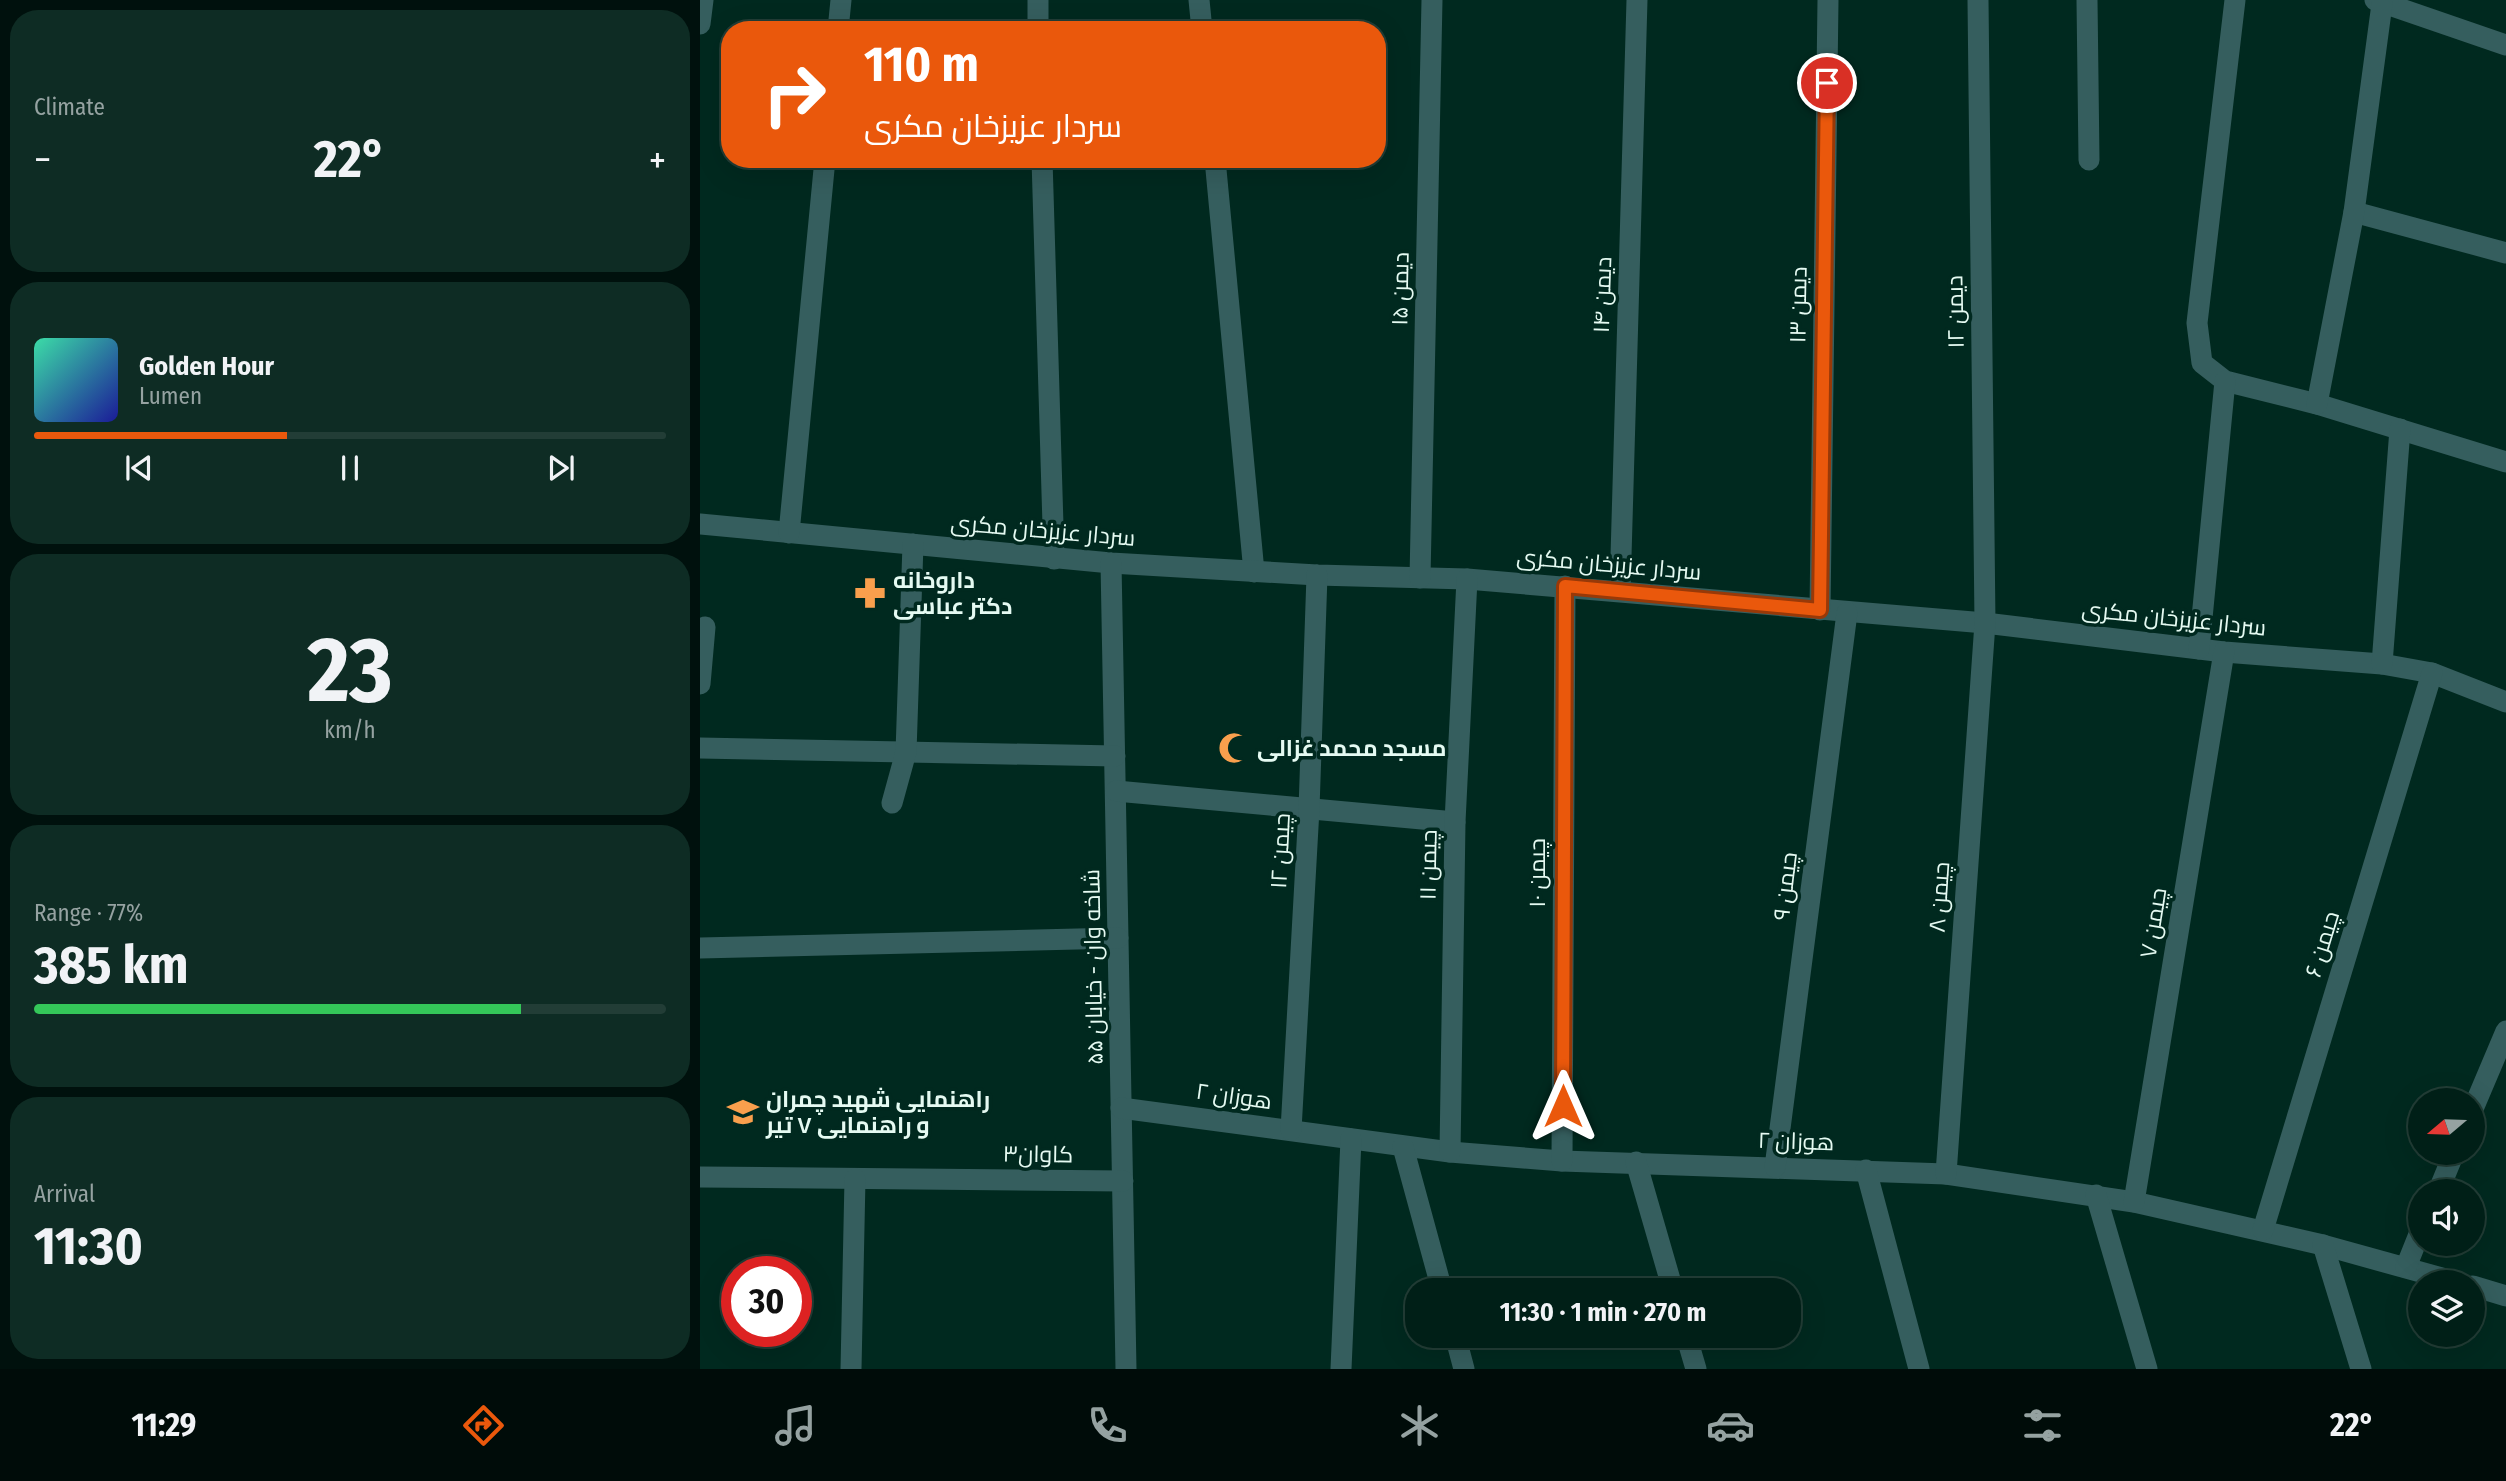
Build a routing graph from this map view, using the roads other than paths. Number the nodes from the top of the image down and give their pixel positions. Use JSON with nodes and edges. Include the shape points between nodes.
{"nodes":[{"id":1,"x":703,"y":0,"type":"edge"},
{"id":2,"x":841,"y":0,"type":"edge"},
{"id":3,"x":1038,"y":0,"type":"edge"},
{"id":4,"x":1199,"y":0,"type":"edge"},
{"id":5,"x":1432,"y":0,"type":"edge"},
{"id":6,"x":1637,"y":0,"type":"edge"},
{"id":7,"x":1828,"y":0,"type":"edge"},
{"id":8,"x":1978,"y":0,"type":"edge"},
{"id":9,"x":2087,"y":0,"type":"edge"},
{"id":10,"x":2235,"y":0,"type":"edge"},
{"id":11,"x":2378,"y":2,"type":"edge"},
{"id":12,"x":839,"y":21,"type":"edge"},
{"id":13,"x":1038,"y":21,"type":"edge"},
{"id":14,"x":1201,"y":21,"type":"edge"},
{"id":15,"x":700,"y":24,"type":"edge"},
{"id":16,"x":2506,"y":45,"type":"edge"},
{"id":17,"x":2090,"y":160,"type":"dead end"},
{"id":18,"x":824,"y":168,"type":"edge"},
{"id":19,"x":1042,"y":168,"type":"edge"},
{"id":20,"x":1216,"y":168,"type":"edge"},
{"id":21,"x":2354,"y":212,"type":"junction"},
{"id":22,"x":2506,"y":253,"type":"edge"},
{"id":23,"x":2225,"y":381,"type":"junction"},
{"id":24,"x":2317,"y":404,"type":"junction"},
{"id":25,"x":2400,"y":429,"type":"junction"},
{"id":26,"x":2506,"y":462,"type":"edge"},
{"id":27,"x":700,"y":524,"type":"edge"},
{"id":28,"x":789,"y":533,"type":"junction"},
{"id":29,"x":913,"y":544,"type":"junction"},
{"id":30,"x":1054,"y":559,"type":"junction"},
{"id":31,"x":1111,"y":563,"type":"junction"},
{"id":32,"x":1254,"y":572,"type":"junction"},
{"id":33,"x":1317,"y":575,"type":"junction"},
{"id":34,"x":1420,"y":579,"type":"junction"},
{"id":35,"x":1467,"y":579,"type":"junction"},
{"id":36,"x":1565,"y":586,"type":"junction"},
{"id":37,"x":1619,"y":591,"type":"junction"},
{"id":38,"x":1820,"y":610,"type":"junction"},
{"id":39,"x":1847,"y":613,"type":"junction"},
{"id":40,"x":1985,"y":623,"type":"junction"},
{"id":41,"x":705,"y":627,"type":"dead end"},
{"id":42,"x":2199,"y":649,"type":"junction"},
{"id":43,"x":2224,"y":652,"type":"junction"},
{"id":44,"x":2382,"y":664,"type":"junction"},
{"id":45,"x":2432,"y":673,"type":"junction"},
{"id":46,"x":700,"y":684,"type":"edge"},
{"id":47,"x":2506,"y":702,"type":"edge"},
{"id":48,"x":700,"y":748,"type":"edge"},
{"id":49,"x":906,"y":752,"type":"junction"},
{"id":50,"x":1115,"y":756,"type":"junction"},
{"id":51,"x":1116,"y":792,"type":"junction"},
{"id":52,"x":892,"y":803,"type":"dead end"},
{"id":53,"x":1309,"y":809,"type":"junction"},
{"id":54,"x":1455,"y":822,"type":"junction"},
{"id":55,"x":1118,"y":938,"type":"junction"},
{"id":56,"x":700,"y":948,"type":"edge"},
{"id":57,"x":2506,"y":1031,"type":"edge"},
{"id":58,"x":2482,"y":1088,"type":"edge"},
{"id":59,"x":1121,"y":1108,"type":"junction"},
{"id":60,"x":1291,"y":1130,"type":"junction"},
{"id":61,"x":1351,"y":1139,"type":"junction"},
{"id":62,"x":1403,"y":1147,"type":"junction"},
{"id":63,"x":1450,"y":1152,"type":"junction"},
{"id":64,"x":1563,"y":1161,"type":"junction"},
{"id":65,"x":1636,"y":1162,"type":"junction"},
{"id":66,"x":1775,"y":1167,"type":"junction"},
{"id":67,"x":1866,"y":1170,"type":"junction"},
{"id":68,"x":1946,"y":1174,"type":"junction"},
{"id":69,"x":700,"y":1177,"type":"edge"},
{"id":70,"x":855,"y":1179,"type":"junction"},
{"id":71,"x":1123,"y":1181,"type":"junction"},
{"id":72,"x":2096,"y":1195,"type":"junction"},
{"id":73,"x":2134,"y":1202,"type":"junction"},
{"id":74,"x":2263,"y":1230,"type":"junction"},
{"id":75,"x":2323,"y":1245,"type":"junction"},
{"id":76,"x":2410,"y":1256,"type":"edge"},
{"id":77,"x":2406,"y":1267,"type":"junction"},
{"id":78,"x":2416,"y":1270,"type":"edge"},
{"id":79,"x":1439,"y":1278,"type":"edge"},
{"id":80,"x":1670,"y":1278,"type":"edge"},
{"id":81,"x":2485,"y":1290,"type":"edge"},
{"id":82,"x":2506,"y":1296,"type":"edge"},
{"id":83,"x":1458,"y":1348,"type":"edge"},
{"id":84,"x":1690,"y":1348,"type":"edge"},
{"id":85,"x":851,"y":1369,"type":"edge"},
{"id":86,"x":1126,"y":1369,"type":"edge"},
{"id":87,"x":1341,"y":1369,"type":"edge"},
{"id":88,"x":1464,"y":1369,"type":"edge"},
{"id":89,"x":1696,"y":1369,"type":"edge"},
{"id":90,"x":1919,"y":1369,"type":"edge"},
{"id":91,"x":2147,"y":1369,"type":"edge"},
{"id":92,"x":2361,"y":1369,"type":"edge"}],
"edges":[{"from":1,"to":15,"type":"street"},
{"from":2,"to":12,"type":"street"},
{"from":3,"to":13,"type":"street"},
{"from":4,"to":14,"type":"street"},
{"from":5,"to":34,"type":"street","name":"دیمن ۱۵"},
{"from":6,"to":37,"type":"street","name":"دیمن ۱۴"},
{"from":7,"to":38,"type":"street","name":"دیمن ۱۳"},
{"from":8,"to":40,"type":"street","name":"دیمن ۱۲"},
{"from":9,"to":17,"type":"street"},
{"from":10,"to":23,"type":"street","via":[[2197,323],[2202,363]]},
{"from":11,"to":16,"type":"street"},
{"from":11,"to":21,"type":"street"},
{"from":18,"to":28,"type":"street"},
{"from":19,"to":30,"type":"street"},
{"from":20,"to":32,"type":"street"},
{"from":21,"to":22,"type":"street"},
{"from":21,"to":24,"type":"street"},
{"from":23,"to":24,"type":"street"},
{"from":23,"to":42,"type":"street"},
{"from":24,"to":25,"type":"street"},
{"from":25,"to":26,"type":"street"},
{"from":25,"to":44,"type":"street"},
{"from":27,"to":28,"type":"street","name":"سردار عزیزخان مکری"},
{"from":28,"to":29,"type":"street","name":"سردار عزیزخان مکری"},
{"from":29,"to":30,"type":"street","name":"سردار عزیزخان مکری"},
{"from":29,"to":49,"type":"street"},
{"from":30,"to":31,"type":"street","name":"سردار عزیزخان مکری"},
{"from":31,"to":32,"type":"street","name":"سردار عزیزخان مکری"},
{"from":31,"to":50,"type":"street","name":"شاخه وان - خیابان ۵۵"},
{"from":32,"to":33,"type":"street","name":"سردار عزیزخان مکری"},
{"from":33,"to":34,"type":"street","name":"سردار عزیزخان مکری"},
{"from":33,"to":53,"type":"street","name":"چیمن ۱۲"},
{"from":34,"to":35,"type":"street","name":"سردار عزیزخان مکری"},
{"from":35,"to":36,"type":"street","name":"سردار عزیزخان مکری"},
{"from":35,"to":54,"type":"street","name":"چیمن ۱۱"},
{"from":36,"to":37,"type":"street","name":"سردار عزیزخان مکری"},
{"from":36,"to":64,"type":"street","name":"چیمن ۱۰"},
{"from":37,"to":38,"type":"street","name":"سردار عزیزخان مکری"},
{"from":38,"to":39,"type":"street","name":"سردار عزیزخان مکری"},
{"from":39,"to":40,"type":"street","name":"سردار عزیزخان مکری"},
{"from":39,"to":66,"type":"street","name":"چیمن ۹"},
{"from":40,"to":42,"type":"street","name":"سردار عزیزخان مکری"},
{"from":40,"to":68,"type":"street","name":"چیمن ۸"},
{"from":41,"to":46,"type":"street"},
{"from":42,"to":43,"type":"street","name":"سردار عزیزخان مکری"},
{"from":43,"to":44,"type":"street","name":"سردار عزیزخان مکری"},
{"from":43,"to":73,"type":"street","name":"چیمن ۷"},
{"from":44,"to":45,"type":"street","name":"سردار عزیزخان مکری"},
{"from":45,"to":47,"type":"street","name":"سردار عزیزخان مکری"},
{"from":45,"to":74,"type":"street","name":"چیمن ۶"},
{"from":48,"to":49,"type":"street"},
{"from":49,"to":50,"type":"street"},
{"from":49,"to":52,"type":"street"},
{"from":50,"to":51,"type":"street","name":"شاخه وان - خیابان ۵۵"},
{"from":51,"to":53,"type":"street"},
{"from":51,"to":55,"type":"street","name":"شاخه وان - خیابان ۵۵"},
{"from":53,"to":54,"type":"street"},
{"from":53,"to":60,"type":"street","name":"چیمن ۱۲"},
{"from":54,"to":63,"type":"street","name":"چیمن ۱۱"},
{"from":55,"to":56,"type":"street"},
{"from":55,"to":59,"type":"street","name":"شاخه وان - خیابان ۵۵"},
{"from":57,"to":58,"type":"street"},
{"from":59,"to":60,"type":"street","name":"هوزان ۲"},
{"from":59,"to":71,"type":"street","name":"شاخه وان - خیابان ۵۵"},
{"from":60,"to":61,"type":"street","name":"هوزان ۲"},
{"from":61,"to":62,"type":"street","name":"هوزان ۲"},
{"from":61,"to":87,"type":"street"},
{"from":62,"to":63,"type":"street","name":"هوزان ۲"},
{"from":62,"to":79,"type":"street"},
{"from":63,"to":64,"type":"street","name":"هوزان ۲"},
{"from":64,"to":65,"type":"street","name":"هوزان ۲"},
{"from":65,"to":66,"type":"street","name":"هوزان ۲"},
{"from":65,"to":80,"type":"street"},
{"from":66,"to":67,"type":"street","name":"هوزان ۲"},
{"from":67,"to":68,"type":"street","name":"هوزان ۲"},
{"from":67,"to":90,"type":"street"},
{"from":68,"to":72,"type":"street","name":"هوزان ۲"},
{"from":69,"to":70,"type":"street","name":"کاوان۳"},
{"from":70,"to":71,"type":"street","name":"کاوان۳"},
{"from":70,"to":85,"type":"street"},
{"from":71,"to":86,"type":"street","name":"شاخه وان - خیابان ۵۵"},
{"from":72,"to":73,"type":"street","name":"هوزان ۲"},
{"from":72,"to":91,"type":"street"},
{"from":73,"to":74,"type":"street","name":"هوزان ۲"},
{"from":74,"to":75,"type":"street","name":"هوزان ۲"},
{"from":75,"to":77,"type":"street","name":"هوزان ۲"},
{"from":75,"to":92,"type":"street"},
{"from":76,"to":77,"type":"street"},
{"from":77,"to":78,"type":"street","name":"هوزان ۲"},
{"from":81,"to":82,"type":"street"},
{"from":83,"to":88,"type":"street"},
{"from":84,"to":89,"type":"street"}]}
